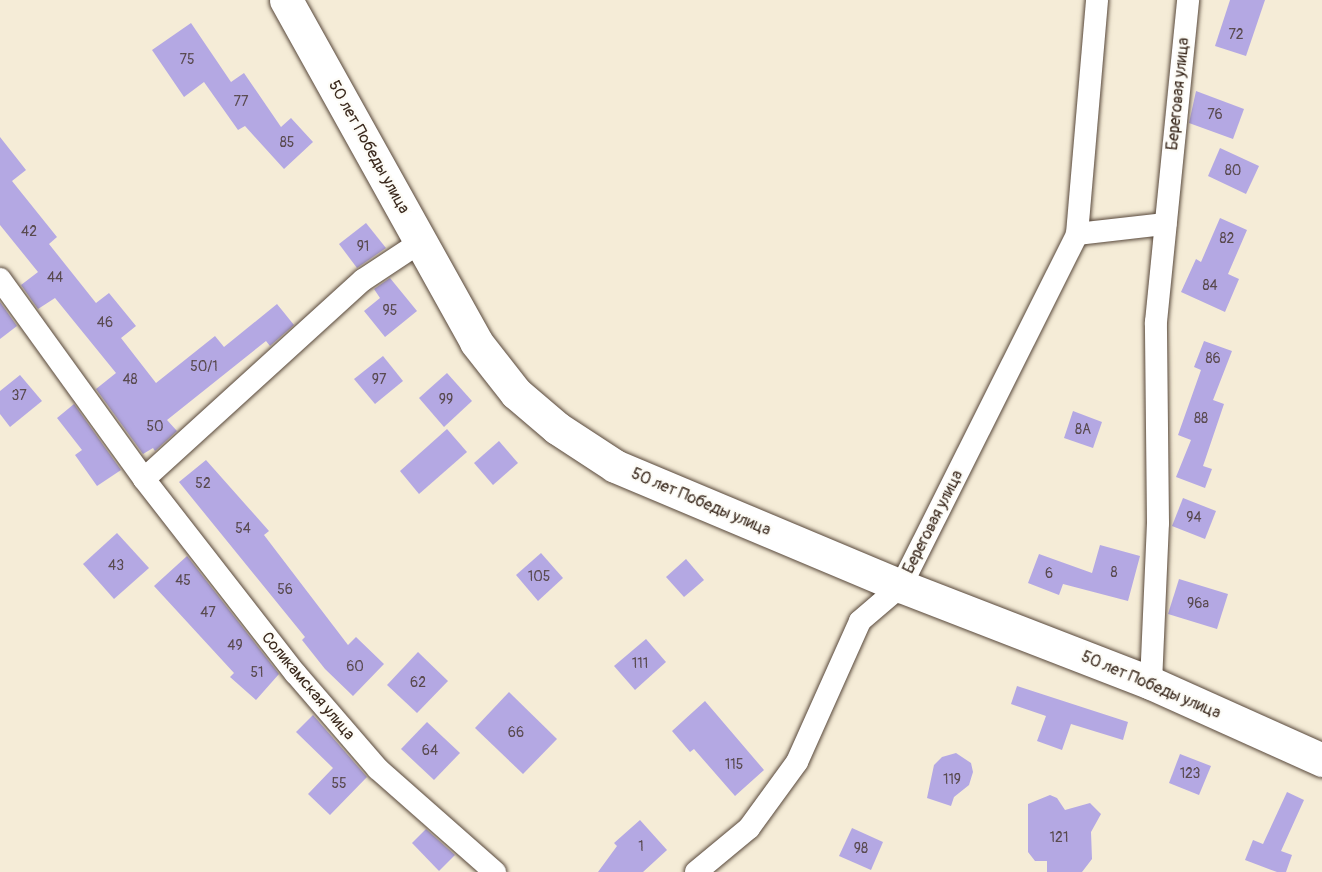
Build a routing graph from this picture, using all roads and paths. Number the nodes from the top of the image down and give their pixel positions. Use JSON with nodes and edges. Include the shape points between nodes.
{"nodes":[{"id":1,"x":286,"y":0,"type":"edge"},
{"id":2,"x":1097,"y":0,"type":"edge"},
{"id":3,"x":1188,"y":0,"type":"edge"},
{"id":4,"x":1165,"y":224,"type":"junction"},
{"id":5,"x":1077,"y":234,"type":"junction"},
{"id":6,"x":422,"y":241,"type":"junction"},
{"id":7,"x":0,"y":279,"type":"edge"},
{"id":8,"x":144,"y":479,"type":"junction"},
{"id":9,"x":901,"y":586,"type":"junction"},
{"id":10,"x":1151,"y":683,"type":"junction"},
{"id":11,"x":1322,"y":760,"type":"edge"},
{"id":12,"x":495,"y":872,"type":"edge"},
{"id":13,"x":696,"y":872,"type":"edge"}],
"edges":[{"from":1,"to":6,"type":"main road","name":"50 лет Победы улица"},
{"from":2,"to":5,"type":"street","name":"Береговая улица"},
{"from":3,"to":4,"type":"street","name":"Береговая улица"},
{"from":4,"to":5,"type":"street"},
{"from":4,"to":10,"type":"street","name":"Береговая улица","via":[[1156,322],[1158,523]]},
{"from":5,"to":9,"type":"street","name":"Береговая улица"},
{"from":6,"to":8,"type":"street","via":[[363,280]]},
{"from":6,"to":9,"type":"main road","name":"50 лет Победы улица","via":[[476,342],[516,393],[557,428],[615,466]]},
{"from":7,"to":8,"type":"street","name":"Соликамская улица"},
{"from":8,"to":12,"type":"street","name":"Соликамская улица","via":[[296,674],[378,769]]},
{"from":9,"to":10,"type":"main road","name":"50 лет Победы улица"},
{"from":9,"to":13,"type":"street","name":"Береговая улица","via":[[860,621],[797,762],[749,828]]},
{"from":10,"to":11,"type":"main road","name":"50 лет Победы улица"}]}
